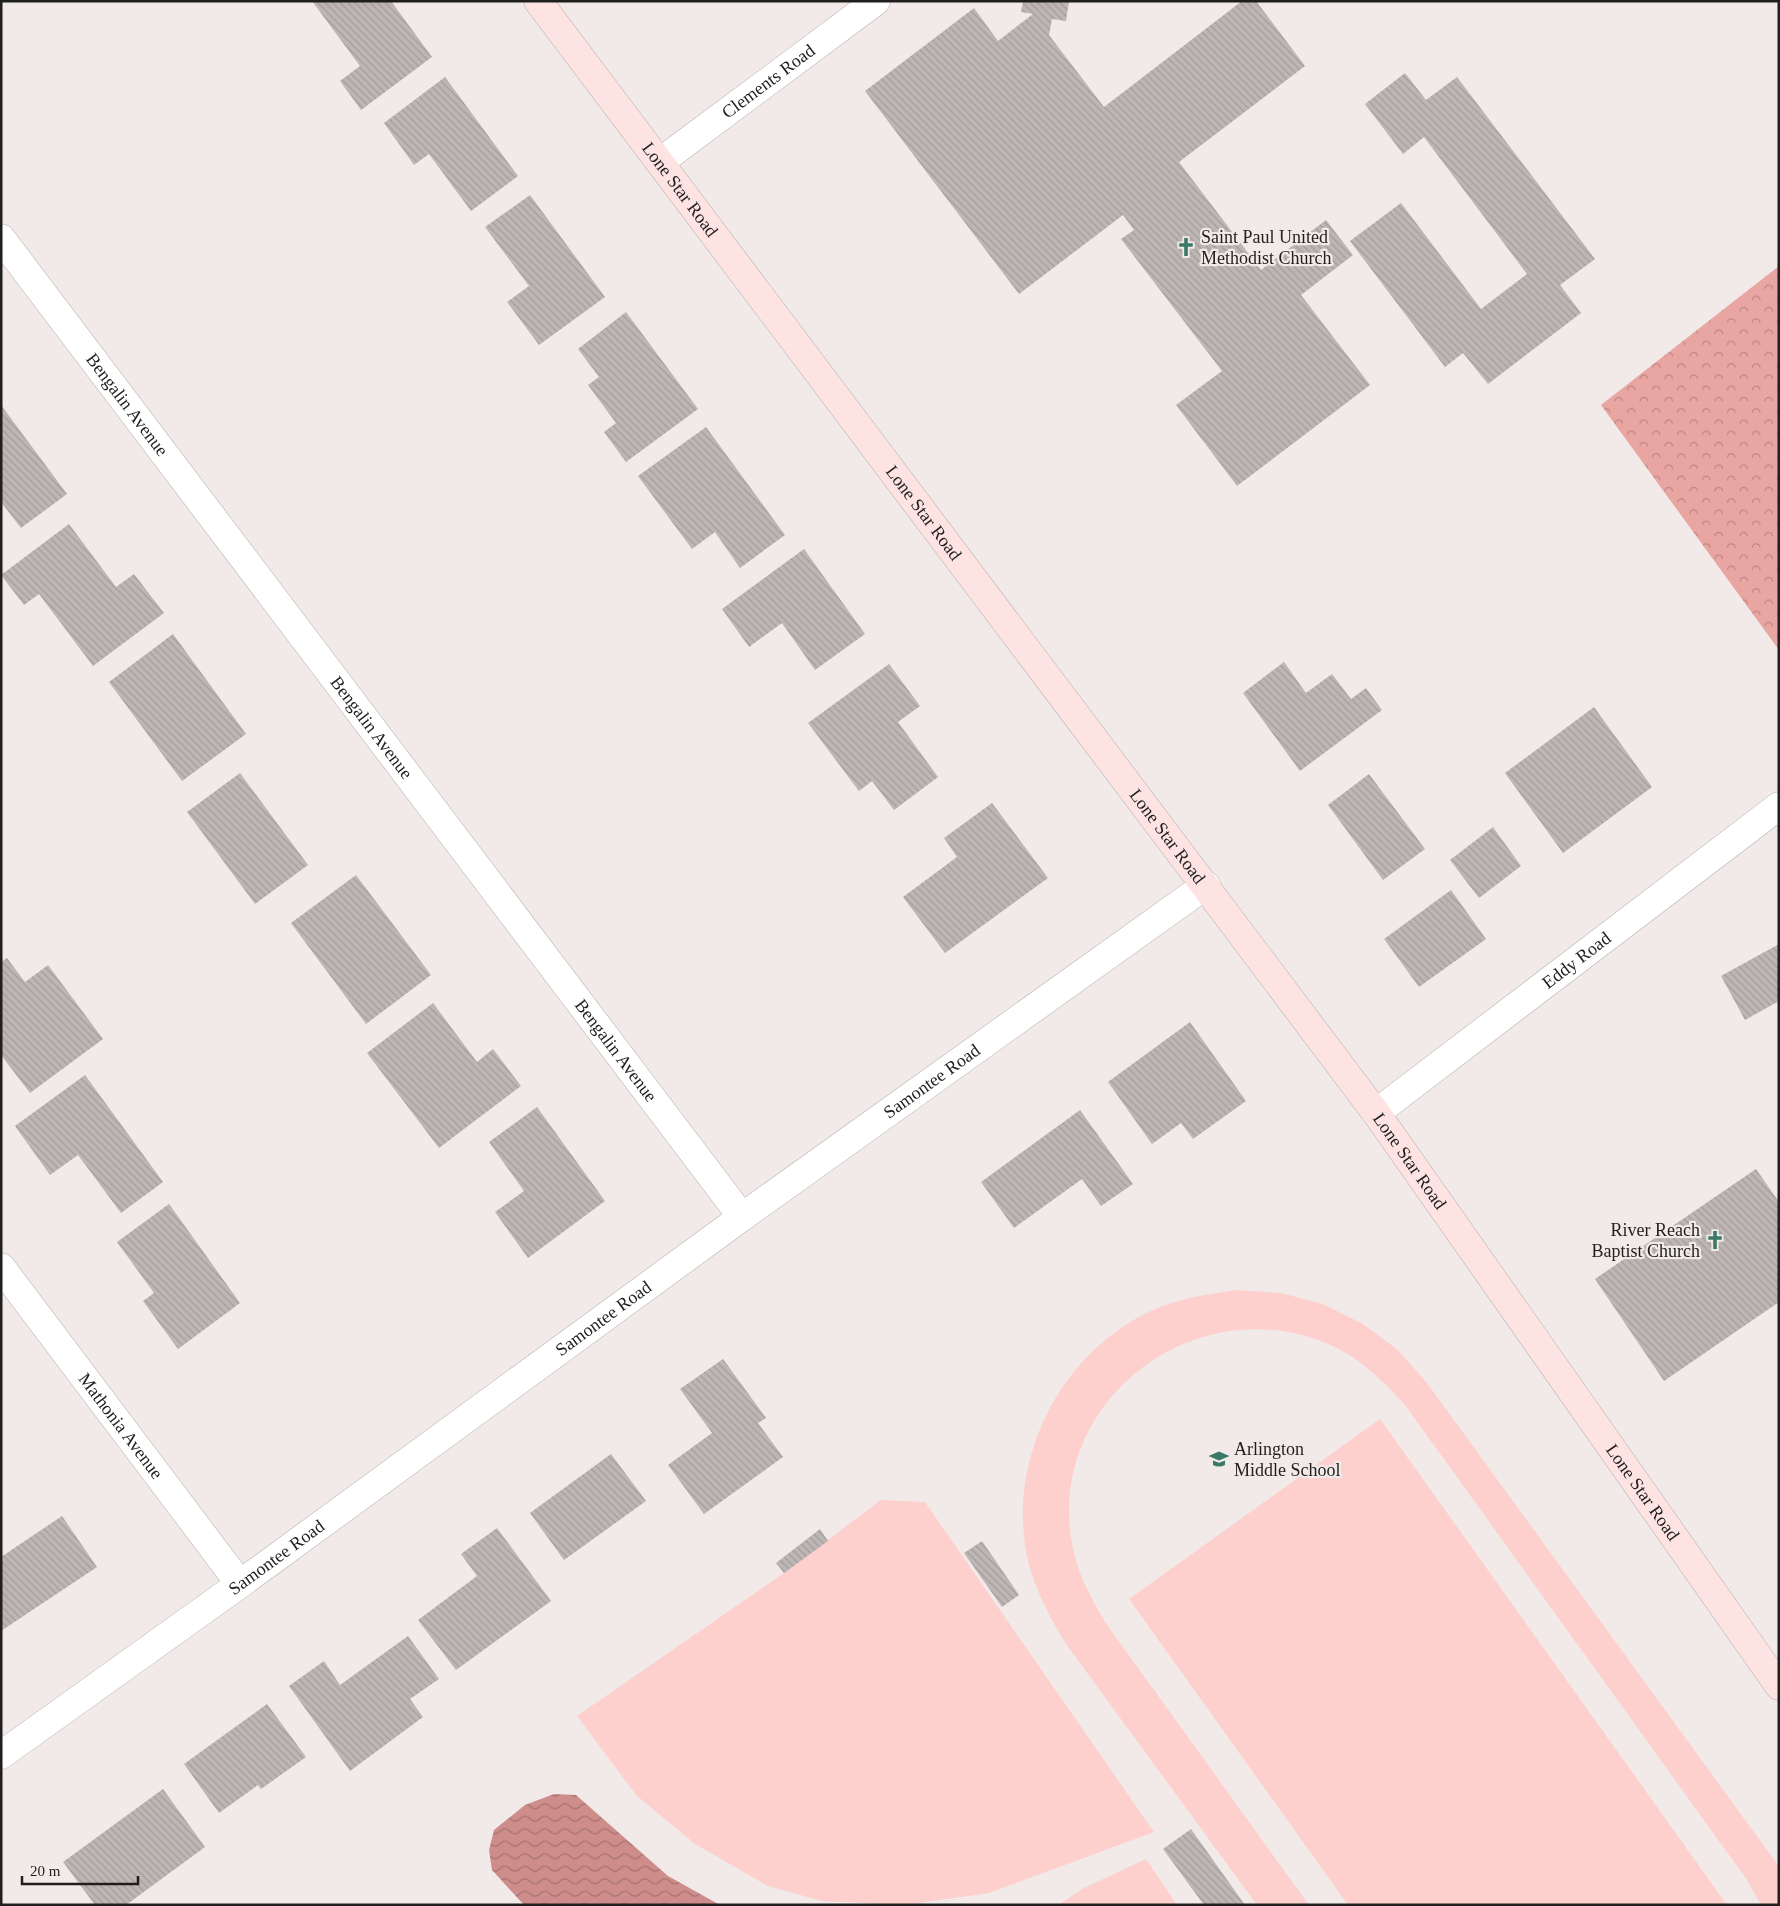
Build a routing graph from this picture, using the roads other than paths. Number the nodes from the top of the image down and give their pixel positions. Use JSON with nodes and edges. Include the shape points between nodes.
{"nodes":[{"id":1,"x":538,"y":1,"type":"edge"},
{"id":2,"x":876,"y":1,"type":"edge"},
{"id":3,"x":660,"y":162,"type":"junction"},
{"id":4,"x":1,"y":238,"type":"edge"},
{"id":5,"x":1779,"y":806,"type":"edge"},
{"id":6,"x":1206,"y":885,"type":"junction"},
{"id":7,"x":1376,"y":1113,"type":"junction"},
{"id":8,"x":742,"y":1217,"type":"junction"},
{"id":9,"x":1,"y":1267,"type":"edge"},
{"id":10,"x":240,"y":1584,"type":"junction"},
{"id":11,"x":1779,"y":1686,"type":"edge"},
{"id":12,"x":1,"y":1755,"type":"edge"}],
"edges":[{"from":1,"to":3,"type":"street","name":"Lone Star Road"},
{"from":2,"to":3,"type":"street","name":"Clements Road"},
{"from":3,"to":6,"type":"street","name":"Lone Star Road"},
{"from":4,"to":8,"type":"street","name":"Bengalin Avenue"},
{"from":5,"to":7,"type":"street","name":"Eddy Road"},
{"from":6,"to":7,"type":"street","name":"Lone Star Road"},
{"from":6,"to":8,"type":"street","name":"Samontee Road"},
{"from":7,"to":11,"type":"street","name":"Lone Star Road"},
{"from":8,"to":10,"type":"street","name":"Samontee Road"},
{"from":9,"to":10,"type":"street","name":"Mathonia Avenue"},
{"from":10,"to":12,"type":"street","name":"Samontee Road"}]}
